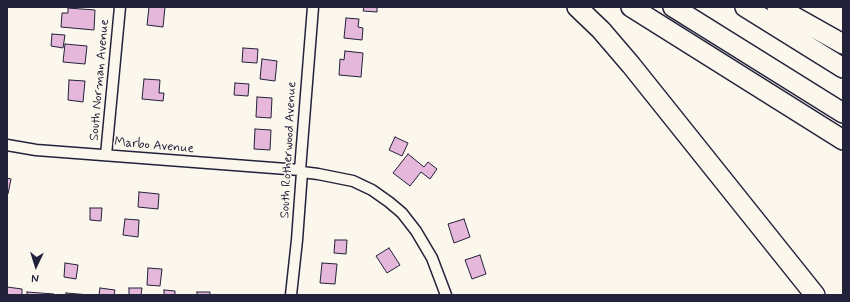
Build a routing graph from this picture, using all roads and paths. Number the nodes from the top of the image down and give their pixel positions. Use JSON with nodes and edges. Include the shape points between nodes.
{"nodes":[{"id":1,"x":120,"y":7,"type":"edge"},
{"id":2,"x":313,"y":7,"type":"edge"},
{"id":3,"x":577,"y":7,"type":"edge"},
{"id":4,"x":631,"y":7,"type":"edge"},
{"id":5,"x":673,"y":7,"type":"edge"},
{"id":6,"x":745,"y":7,"type":"edge"},
{"id":7,"x":777,"y":7,"type":"edge"},
{"id":8,"x":843,"y":44,"type":"edge"},
{"id":9,"x":843,"y":68,"type":"edge"},
{"id":10,"x":843,"y":113,"type":"edge"},
{"id":11,"x":843,"y":140,"type":"edge"},
{"id":12,"x":7,"y":145,"type":"edge"},
{"id":13,"x":106,"y":155,"type":"junction"},
{"id":14,"x":301,"y":171,"type":"junction"},
{"id":15,"x":291,"y":295,"type":"edge"},
{"id":16,"x":446,"y":295,"type":"edge"},
{"id":17,"x":815,"y":295,"type":"edge"}],
"edges":[{"from":1,"to":13,"type":"street","name":"South Norman Avenue"},
{"from":2,"to":14,"type":"street","name":"South Rotherwood Avenue"},
{"from":3,"to":17,"type":"highway","via":[[631,65]]},
{"from":4,"to":11,"type":"highway"},
{"from":5,"to":10,"type":"highway"},
{"from":6,"to":9,"type":"highway"},
{"from":7,"to":8,"type":"highway"},
{"from":12,"to":13,"type":"street","name":"Marbo Avenue","via":[[36,150]]},
{"from":13,"to":14,"type":"street","name":"Marbo Avenue"},
{"from":14,"to":15,"type":"street","name":"South Rotherwood Avenue"},
{"from":14,"to":16,"type":"street","name":"Marbo Avenue","via":[[353,181],[372,190],[402,213],[432,258]]}]}
